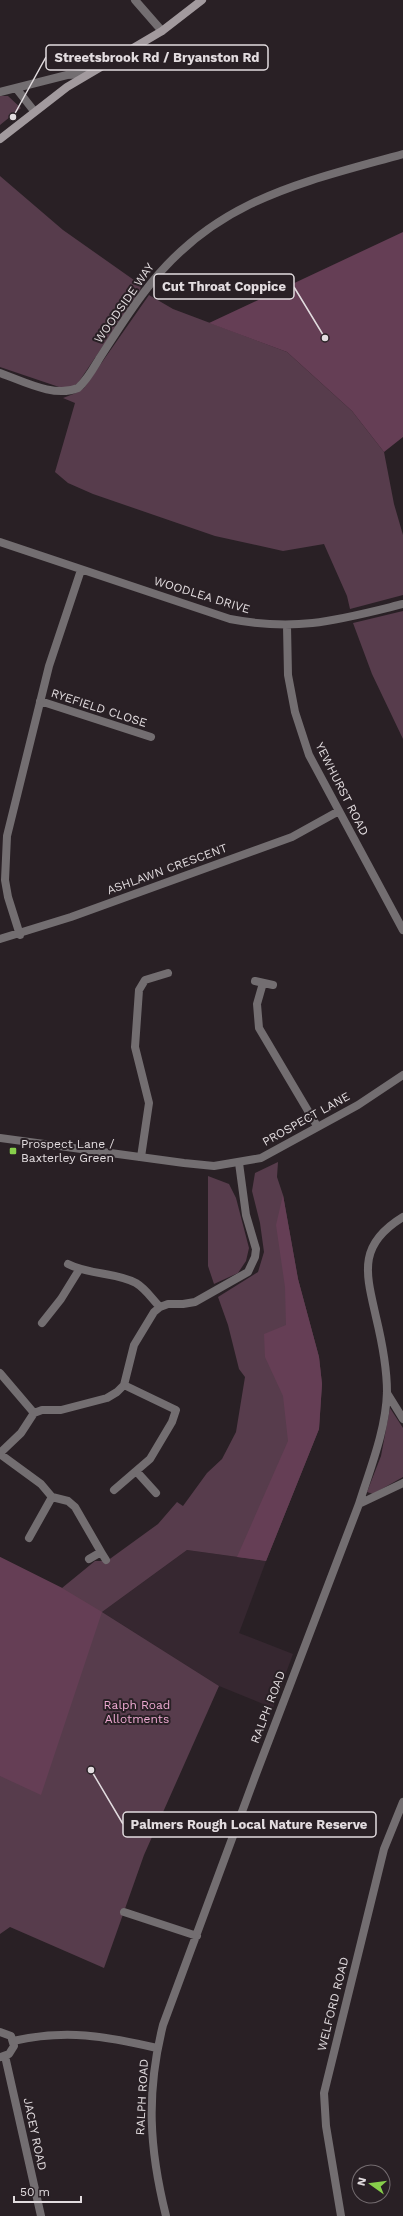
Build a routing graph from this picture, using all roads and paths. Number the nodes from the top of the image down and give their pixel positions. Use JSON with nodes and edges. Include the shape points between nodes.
{"nodes":[{"id":1,"x":135,"y":0,"type":"edge"},
{"id":2,"x":202,"y":0,"type":"edge"},
{"id":3,"x":162,"y":31,"type":"junction"},
{"id":4,"x":87,"y":74,"type":"junction"},
{"id":5,"x":16,"y":88,"type":"junction"},
{"id":6,"x":0,"y":92,"type":"edge"},
{"id":7,"x":34,"y":111,"type":"junction"},
{"id":8,"x":0,"y":139,"type":"edge"},
{"id":9,"x":403,"y":154,"type":"edge"},
{"id":10,"x":0,"y":373,"type":"edge"},
{"id":11,"x":0,"y":542,"type":"edge"},
{"id":12,"x":81,"y":570,"type":"junction"},
{"id":13,"x":403,"y":604,"type":"edge"},
{"id":14,"x":287,"y":626,"type":"junction"},
{"id":15,"x":40,"y":701,"type":"junction"},
{"id":16,"x":151,"y":737,"type":"dead end"},
{"id":17,"x":339,"y":811,"type":"junction"},
{"id":18,"x":403,"y":930,"type":"edge"},
{"id":19,"x":20,"y":934,"type":"junction"},
{"id":20,"x":0,"y":939,"type":"edge"},
{"id":21,"x":168,"y":973,"type":"dead end"},
{"id":22,"x":273,"y":985,"type":"dead end"},
{"id":23,"x":403,"y":1075,"type":"edge"},
{"id":24,"x":317,"y":1126,"type":"junction"},
{"id":25,"x":0,"y":1138,"type":"edge"},
{"id":26,"x":141,"y":1157,"type":"junction"},
{"id":27,"x":239,"y":1163,"type":"junction"},
{"id":28,"x":403,"y":1217,"type":"edge"},
{"id":29,"x":68,"y":1264,"type":"dead end"},
{"id":30,"x":79,"y":1270,"type":"junction"},
{"id":31,"x":160,"y":1307,"type":"junction"},
{"id":32,"x":42,"y":1323,"type":"dead end"},
{"id":33,"x":0,"y":1373,"type":"edge"},
{"id":34,"x":124,"y":1385,"type":"junction"},
{"id":35,"x":387,"y":1393,"type":"junction"},
{"id":36,"x":34,"y":1413,"type":"junction"},
{"id":37,"x":403,"y":1419,"type":"edge"},
{"id":38,"x":0,"y":1454,"type":"edge"},
{"id":39,"x":137,"y":1472,"type":"junction"},
{"id":40,"x":403,"y":1483,"type":"edge"},
{"id":41,"x":114,"y":1490,"type":"dead end"},
{"id":42,"x":156,"y":1493,"type":"dead end"},
{"id":43,"x":52,"y":1498,"type":"junction"},
{"id":44,"x":359,"y":1504,"type":"junction"},
{"id":45,"x":29,"y":1538,"type":"dead end"},
{"id":46,"x":101,"y":1552,"type":"junction"},
{"id":47,"x":89,"y":1559,"type":"dead end"},
{"id":48,"x":106,"y":1560,"type":"dead end"},
{"id":49,"x":403,"y":1802,"type":"edge"},
{"id":50,"x":124,"y":1912,"type":"dead end"},
{"id":51,"x":197,"y":1936,"type":"junction"},
{"id":52,"x":0,"y":2032,"type":"edge"},
{"id":53,"x":13,"y":2041,"type":"junction"},
{"id":54,"x":157,"y":2048,"type":"junction"},
{"id":55,"x":3,"y":2057,"type":"edge"},
{"id":56,"x":41,"y":2216,"type":"edge"},
{"id":57,"x":166,"y":2216,"type":"edge"},
{"id":58,"x":341,"y":2216,"type":"edge"}],
"edges":[{"from":1,"to":3,"type":"street"},
{"from":2,"to":3,"type":"main road"},
{"from":3,"to":4,"type":"main road"},
{"from":4,"to":5,"type":"street","via":[[67,75]]},
{"from":4,"to":7,"type":"main road"},
{"from":5,"to":6,"type":"street"},
{"from":5,"to":7,"type":"street"},
{"from":7,"to":8,"type":"main road"},
{"from":9,"to":10,"type":"street","name":"WOODSIDE WAY","via":[[331,174],[261,198],[209,226],[180,250],[144,291],[78,388],[67,392],[52,390]]},
{"from":11,"to":12,"type":"street","name":"WOODLEA DRIVE"},
{"from":12,"to":14,"type":"street","name":"WOODLEA DRIVE","via":[[230,619]]},
{"from":12,"to":15,"type":"street"},
{"from":13,"to":14,"type":"street","name":"WOODLEA DRIVE","via":[[350,618]]},
{"from":14,"to":17,"type":"street","name":"YEWHURST ROAD","via":[[288,675],[295,712],[309,755]]},
{"from":15,"to":16,"type":"street","name":"RYEFIELD CLOSE"},
{"from":15,"to":19,"type":"street","via":[[6,848],[5,880]]},
{"from":17,"to":18,"type":"street","name":"YEWHURST ROAD"},
{"from":17,"to":19,"type":"street","name":"ASHLAWN CRESCENT","via":[[292,837]]},
{"from":19,"to":20,"type":"street","name":"ASHLAWN CRESCENT"},
{"from":21,"to":26,"type":"street","via":[[145,980],[139,990],[135,1047],[150,1103]]},
{"from":22,"to":24,"type":"street","via":[[259,982],[256,1004],[259,1028]]},
{"from":23,"to":24,"type":"street","name":"PROSPECT LANE","via":[[358,1105]]},
{"from":24,"to":27,"type":"street","name":"PROSPECT LANE","via":[[261,1158]]},
{"from":25,"to":26,"type":"street","name":"PROSPECT LANE"},
{"from":26,"to":27,"type":"street","name":"PROSPECT LANE","via":[[214,1166]]},
{"from":27,"to":31,"type":"street","via":[[246,1215],[256,1249],[248,1272],[195,1302]]},
{"from":28,"to":35,"type":"street","name":"RALPH ROAD","via":[[377,1240],[367,1267],[382,1344]]},
{"from":29,"to":30,"type":"street"},
{"from":30,"to":31,"type":"street","via":[[134,1282]]},
{"from":30,"to":32,"type":"street"},
{"from":31,"to":34,"type":"street","via":[[154,1312],[134,1345]]},
{"from":33,"to":36,"type":"street"},
{"from":34,"to":36,"type":"street","via":[[107,1398],[61,1410],[42,1410]]},
{"from":34,"to":39,"type":"street","via":[[176,1410],[172,1422],[150,1459]]},
{"from":35,"to":37,"type":"street"},
{"from":35,"to":44,"type":"street","name":"RALPH ROAD","via":[[379,1437]]},
{"from":36,"to":38,"type":"street"},
{"from":38,"to":43,"type":"street","via":[[41,1484]]},
{"from":39,"to":41,"type":"street"},
{"from":39,"to":42,"type":"street"},
{"from":40,"to":44,"type":"street"},
{"from":43,"to":45,"type":"street"},
{"from":43,"to":46,"type":"street","via":[[68,1501],[75,1507]]},
{"from":44,"to":51,"type":"street","name":"RALPH ROAD"},
{"from":46,"to":47,"type":"street"},
{"from":46,"to":48,"type":"street"},
{"from":49,"to":58,"type":"street","name":"WELFORD ROAD","via":[[384,1849],[324,2093],[326,2126]]},
{"from":50,"to":51,"type":"street"},
{"from":51,"to":54,"type":"street","name":"RALPH ROAD","via":[[163,2025]]},
{"from":52,"to":53,"type":"street","via":[[7,2033]]},
{"from":53,"to":54,"type":"street","via":[[72,2033],[120,2039]]},
{"from":53,"to":55,"type":"street","via":[[12,2050]]},
{"from":54,"to":57,"type":"street","name":"RALPH ROAD","via":[[152,2099],[152,2152]]},
{"from":55,"to":56,"type":"street","name":"JACEY ROAD"}]}
